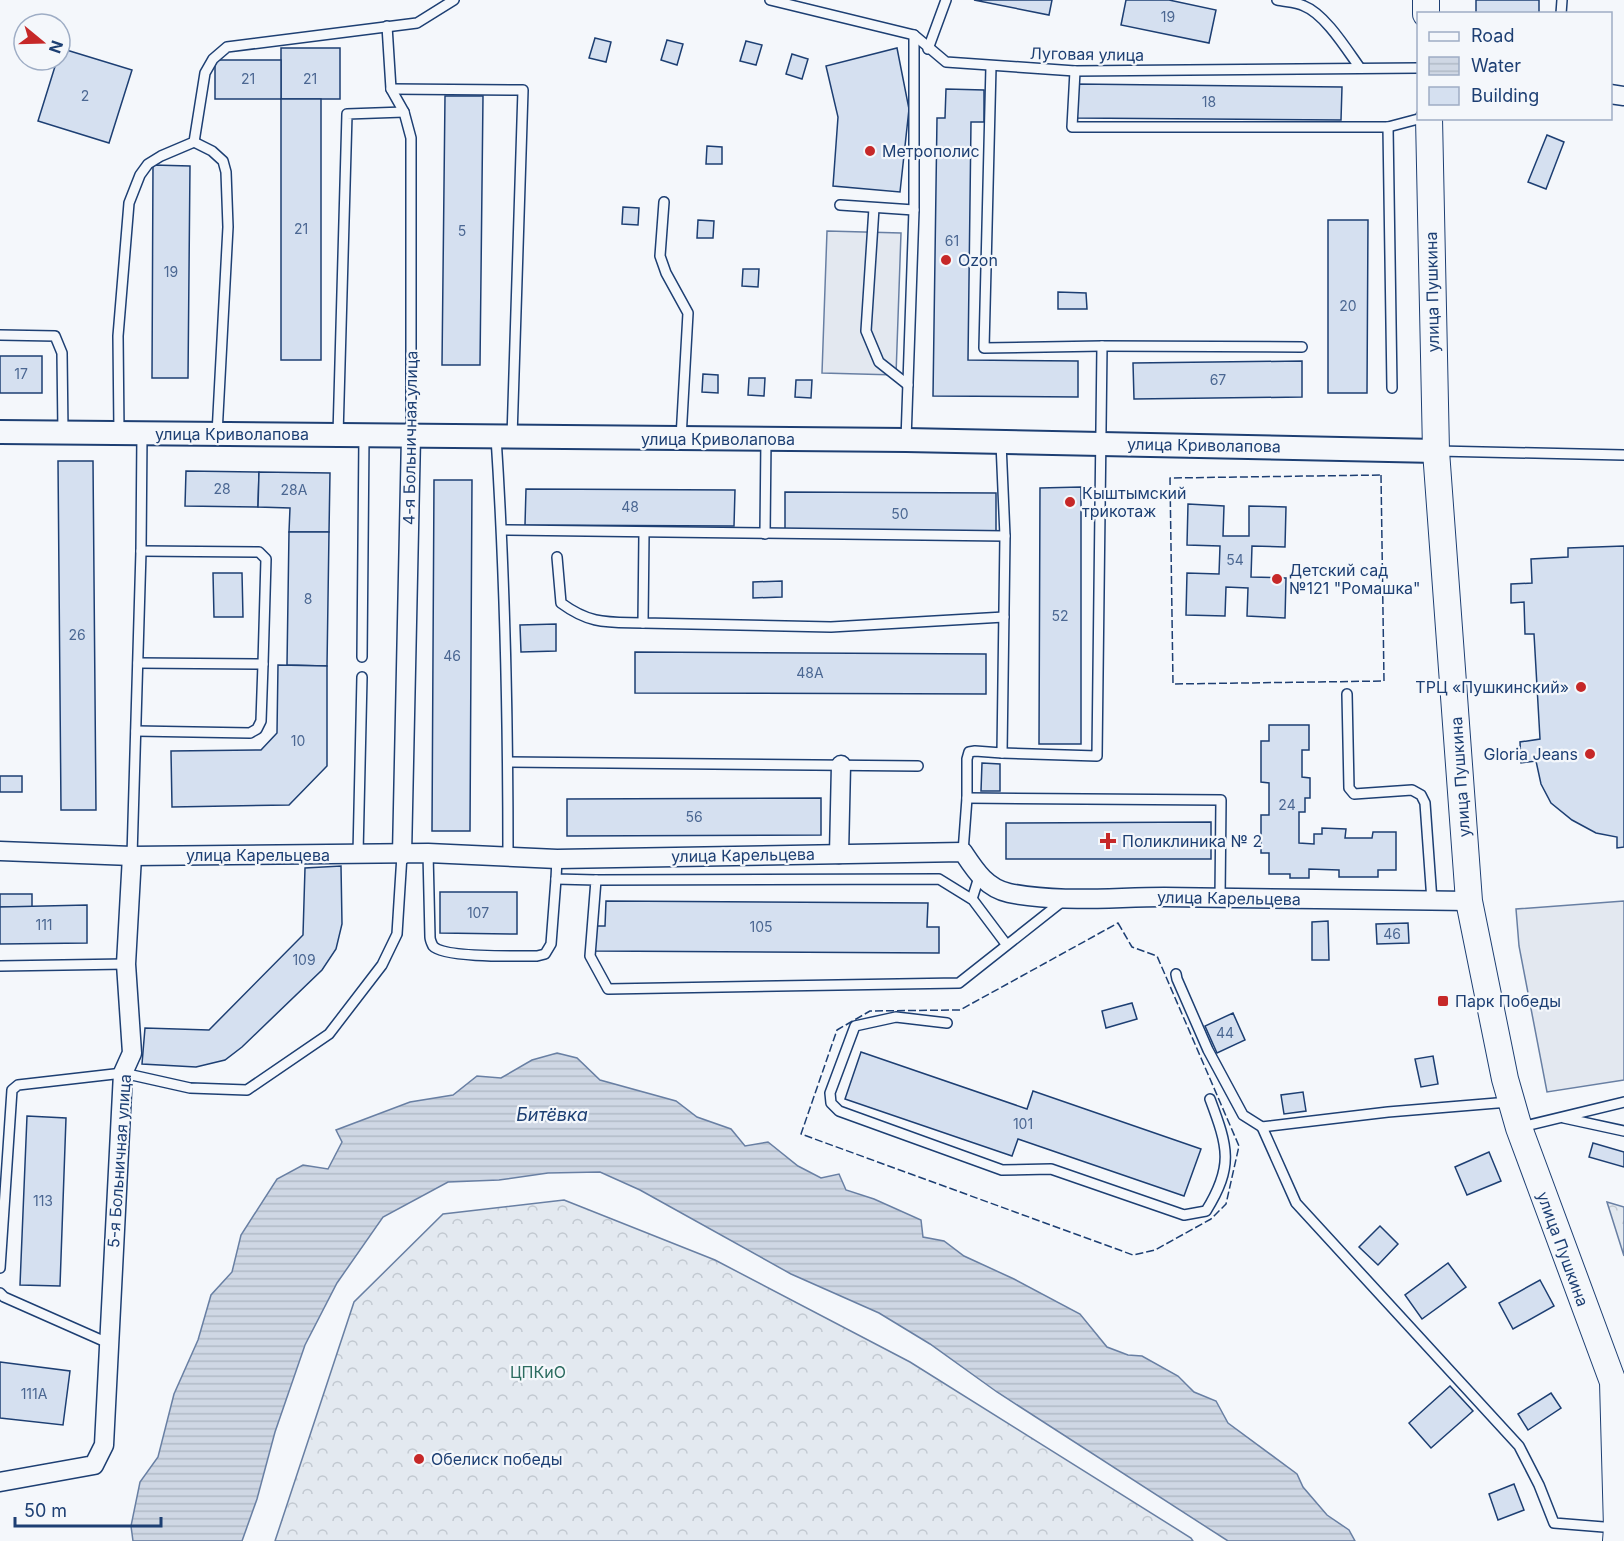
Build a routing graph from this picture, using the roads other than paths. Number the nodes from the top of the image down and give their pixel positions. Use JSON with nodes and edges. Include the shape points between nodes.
{"nodes":[{"id":1,"x":454,"y":0,"type":"edge"},
{"id":2,"x":770,"y":0,"type":"edge"},
{"id":3,"x":946,"y":0,"type":"edge"},
{"id":4,"x":1276,"y":0,"type":"edge"},
{"id":5,"x":1303,"y":2,"type":"edge"},
{"id":6,"x":387,"y":26,"type":"junction"},
{"id":7,"x":914,"y":35,"type":"junction"},
{"id":8,"x":928,"y":49,"type":"junction"},
{"id":9,"x":991,"y":66,"type":"junction"},
{"id":10,"x":1360,"y":68,"type":"junction"},
{"id":11,"x":1417,"y":68,"type":"edge"},
{"id":12,"x":1075,"y":71,"type":"junction"},
{"id":13,"x":391,"y":89,"type":"junction"},
{"id":14,"x":404,"y":112,"type":"junction"},
{"id":15,"x":1417,"y":119,"type":"edge"},
{"id":16,"x":1429,"y":120,"type":"edge"},
{"id":17,"x":1388,"y":127,"type":"junction"},
{"id":18,"x":194,"y":142,"type":"junction"},
{"id":19,"x":664,"y":202,"type":"dead end"},
{"id":20,"x":840,"y":205,"type":"dead end"},
{"id":21,"x":874,"y":208,"type":"junction"},
{"id":22,"x":914,"y":210,"type":"junction"},
{"id":23,"x":0,"y":335,"type":"edge"},
{"id":24,"x":1102,"y":346,"type":"junction"},
{"id":25,"x":1302,"y":347,"type":"dead end"},
{"id":26,"x":908,"y":385,"type":"junction"},
{"id":27,"x":1392,"y":388,"type":"dead end"},
{"id":28,"x":0,"y":432,"type":"edge"},
{"id":29,"x":63,"y":433,"type":"junction"},
{"id":30,"x":119,"y":433,"type":"junction"},
{"id":31,"x":142,"y":434,"type":"junction"},
{"id":32,"x":217,"y":434,"type":"junction"},
{"id":33,"x":338,"y":435,"type":"junction"},
{"id":34,"x":364,"y":435,"type":"junction"},
{"id":35,"x":411,"y":436,"type":"junction"},
{"id":36,"x":504,"y":437,"type":"junction"},
{"id":37,"x":681,"y":438,"type":"junction"},
{"id":38,"x":766,"y":439,"type":"junction"},
{"id":39,"x":906,"y":440,"type":"junction"},
{"id":40,"x":1001,"y":443,"type":"junction"},
{"id":41,"x":1100,"y":443,"type":"junction"},
{"id":42,"x":1436,"y":451,"type":"junction"},
{"id":43,"x":1624,"y":454,"type":"edge"},
{"id":44,"x":502,"y":530,"type":"junction"},
{"id":45,"x":644,"y":533,"type":"junction"},
{"id":46,"x":765,"y":534,"type":"junction"},
{"id":47,"x":1005,"y":537,"type":"junction"},
{"id":48,"x":141,"y":551,"type":"junction"},
{"id":49,"x":557,"y":557,"type":"dead end"},
{"id":50,"x":1004,"y":617,"type":"junction"},
{"id":51,"x":643,"y":623,"type":"junction"},
{"id":52,"x":362,"y":657,"type":"dead end"},
{"id":53,"x":138,"y":663,"type":"junction"},
{"id":54,"x":263,"y":664,"type":"junction"},
{"id":55,"x":362,"y":677,"type":"dead end"},
{"id":56,"x":1347,"y":694,"type":"dead end"},
{"id":57,"x":136,"y":731,"type":"junction"},
{"id":58,"x":1002,"y":753,"type":"junction"},
{"id":59,"x":508,"y":762,"type":"junction"},
{"id":60,"x":842,"y":765,"type":"junction"},
{"id":61,"x":918,"y":766,"type":"dead end"},
{"id":62,"x":967,"y":798,"type":"junction"},
{"id":63,"x":0,"y":851,"type":"edge"},
{"id":64,"x":963,"y":852,"type":"junction"},
{"id":65,"x":428,"y":853,"type":"junction"},
{"id":66,"x":839,"y":854,"type":"junction"},
{"id":67,"x":358,"y":855,"type":"junction"},
{"id":68,"x":402,"y":855,"type":"junction"},
{"id":69,"x":508,"y":855,"type":"junction"},
{"id":70,"x":132,"y":856,"type":"junction"},
{"id":71,"x":557,"y":859,"type":"junction"},
{"id":72,"x":979,"y":877,"type":"junction"},
{"id":73,"x":556,"y":879,"type":"junction"},
{"id":74,"x":596,"y":880,"type":"junction"},
{"id":75,"x":1220,"y":898,"type":"junction"},
{"id":76,"x":972,"y":899,"type":"junction"},
{"id":77,"x":1065,"y":899,"type":"junction"},
{"id":78,"x":1432,"y":901,"type":"junction"},
{"id":79,"x":1469,"y":901,"type":"junction"},
{"id":80,"x":1006,"y":944,"type":"junction"},
{"id":81,"x":126,"y":964,"type":"junction"},
{"id":82,"x":0,"y":966,"type":"edge"},
{"id":83,"x":1176,"y":974,"type":"dead end"},
{"id":84,"x":947,"y":1023,"type":"dead end"},
{"id":85,"x":123,"y":1073,"type":"junction"},
{"id":86,"x":1210,"y":1099,"type":"dead end"},
{"id":87,"x":1511,"y":1102,"type":"junction"},
{"id":88,"x":1624,"y":1102,"type":"edge"},
{"id":89,"x":1561,"y":1117,"type":"junction"},
{"id":90,"x":1262,"y":1127,"type":"junction"},
{"id":91,"x":1519,"y":1128,"type":"junction"},
{"id":92,"x":1624,"y":1131,"type":"edge"},
{"id":93,"x":0,"y":1268,"type":"edge"},
{"id":94,"x":0,"y":1293,"type":"edge"},
{"id":95,"x":108,"y":1342,"type":"junction"},
{"id":96,"x":1613,"y":1382,"type":"junction"},
{"id":97,"x":1624,"y":1411,"type":"edge"},
{"id":98,"x":0,"y":1482,"type":"edge"},
{"id":99,"x":1619,"y":1532,"type":"edge"}],
"edges":[{"from":1,"to":6,"type":"lane","via":[[417,23]]},
{"from":2,"to":7,"type":"lane"},
{"from":3,"to":8,"type":"lane"},
{"from":4,"to":5,"type":"lane"},
{"from":5,"to":10,"type":"lane","via":[[1339,38]]},
{"from":6,"to":13,"type":"lane","name":"4-я Больничная улица"},
{"from":6,"to":18,"type":"lane","via":[[227,47],[205,73]]},
{"from":7,"to":8,"type":"lane","name":"Луговая улица"},
{"from":7,"to":22,"type":"lane"},
{"from":8,"to":9,"type":"lane","name":"Луговая улица","via":[[946,62]]},
{"from":9,"to":12,"type":"lane","name":"Луговая улица"},
{"from":9,"to":24,"type":"lane","via":[[984,348]]},
{"from":10,"to":11,"type":"lane","name":"Луговая улица"},
{"from":10,"to":12,"type":"lane","name":"Луговая улица"},
{"from":12,"to":17,"type":"lane","via":[[1072,128]]},
{"from":13,"to":14,"type":"lane","name":"4-я Больничная улица"},
{"from":13,"to":36,"type":"lane","via":[[523,90]]},
{"from":14,"to":33,"type":"lane","via":[[348,114]]},
{"from":14,"to":35,"type":"lane","name":"4-я Больничная улица","via":[[411,138]]},
{"from":15,"to":17,"type":"lane"},
{"from":16,"to":42,"type":"main road","name":"улица Пушкина"},
{"from":17,"to":27,"type":"lane"},
{"from":18,"to":30,"type":"lane","via":[[148,164],[129,204],[118,336]]},
{"from":18,"to":32,"type":"lane","via":[[223,161],[226,172],[228,226]]},
{"from":19,"to":37,"type":"lane","via":[[660,256],[688,313]]},
{"from":20,"to":21,"type":"lane"},
{"from":21,"to":22,"type":"lane"},
{"from":21,"to":26,"type":"lane","via":[[866,331],[879,362]]},
{"from":22,"to":26,"type":"lane"},
{"from":23,"to":29,"type":"lane","via":[[55,336],[62,353]]},
{"from":24,"to":25,"type":"lane"},
{"from":24,"to":41,"type":"lane"},
{"from":26,"to":39,"type":"lane"},
{"from":28,"to":29,"type":"street","name":"улица Криволапова"},
{"from":29,"to":30,"type":"street","name":"улица Криволапова"},
{"from":30,"to":31,"type":"street","name":"улица Криволапова"},
{"from":31,"to":32,"type":"street","name":"улица Криволапова"},
{"from":31,"to":48,"type":"lane"},
{"from":32,"to":33,"type":"street","name":"улица Криволапова"},
{"from":33,"to":34,"type":"street","name":"улица Криволапова"},
{"from":34,"to":35,"type":"street","name":"улица Криволапова"},
{"from":34,"to":52,"type":"lane"},
{"from":35,"to":36,"type":"street","name":"улица Криволапова"},
{"from":35,"to":68,"type":"street","name":"4-я Больничная улица"},
{"from":36,"to":37,"type":"street","name":"улица Криволапова"},
{"from":36,"to":44,"type":"lane"},
{"from":37,"to":38,"type":"street","name":"улица Криволапова"},
{"from":38,"to":39,"type":"street","name":"улица Криволапова"},
{"from":38,"to":46,"type":"lane"},
{"from":39,"to":40,"type":"street","name":"улица Криволапова"},
{"from":40,"to":41,"type":"street","name":"улица Криволапова"},
{"from":40,"to":47,"type":"lane"},
{"from":41,"to":42,"type":"street","name":"улица Криволапова"},
{"from":41,"to":58,"type":"lane","via":[[1097,756]]},
{"from":42,"to":43,"type":"lane"},
{"from":42,"to":79,"type":"main road","name":"улица Пушкина"},
{"from":44,"to":45,"type":"lane"},
{"from":44,"to":59,"type":"lane"},
{"from":45,"to":46,"type":"lane"},
{"from":45,"to":51,"type":"lane"},
{"from":46,"to":47,"type":"lane"},
{"from":47,"to":50,"type":"lane"},
{"from":48,"to":53,"type":"lane"},
{"from":48,"to":54,"type":"lane","via":[[258,552],[263,556]]},
{"from":49,"to":51,"type":"lane","via":[[561,603],[578,615],[600,621]]},
{"from":50,"to":51,"type":"lane","via":[[831,627]]},
{"from":50,"to":58,"type":"lane"},
{"from":53,"to":54,"type":"lane"},
{"from":53,"to":57,"type":"lane"},
{"from":54,"to":57,"type":"lane","via":[[261,721],[250,733]]},
{"from":55,"to":67,"type":"lane"},
{"from":56,"to":78,"type":"lane","via":[[1349,788],[1354,794],[1412,790],[1421,795],[1425,804]]},
{"from":57,"to":70,"type":"lane"},
{"from":58,"to":62,"type":"lane","via":[[969,752]]},
{"from":59,"to":60,"type":"lane"},
{"from":59,"to":69,"type":"lane"},
{"from":60,"to":61,"type":"lane"},
{"from":60,"to":66,"type":"street"},
{"from":62,"to":64,"type":"lane"},
{"from":62,"to":75,"type":"lane","via":[[1221,800]]},
{"from":63,"to":70,"type":"street","name":"улица Карельцева"},
{"from":64,"to":66,"type":"street","name":"улица Карельцева"},
{"from":64,"to":72,"type":"street","name":"улица Карельцева"},
{"from":65,"to":68,"type":"street","name":"улица Карельцева"},
{"from":65,"to":69,"type":"street","name":"улица Карельцева"},
{"from":65,"to":73,"type":"lane","via":[[430,937],[432,945],[440,951],[483,956],[545,954],[552,944]]},
{"from":66,"to":71,"type":"street","name":"улица Карельцева"},
{"from":67,"to":68,"type":"street","name":"улица Карельцева"},
{"from":67,"to":70,"type":"street","name":"улица Карельцева"},
{"from":68,"to":85,"type":"lane","via":[[397,934],[382,965],[329,1034],[247,1090],[190,1088]]},
{"from":69,"to":71,"type":"street","name":"улица Карельцева"},
{"from":70,"to":81,"type":"street","name":"5-я Больничная улица"},
{"from":71,"to":73,"type":"lane"},
{"from":72,"to":76,"type":"lane"},
{"from":72,"to":77,"type":"street","name":"улица Карельцева","via":[[1008,893]]},
{"from":73,"to":74,"type":"lane"},
{"from":74,"to":76,"type":"lane","via":[[939,879]]},
{"from":74,"to":80,"type":"lane","via":[[590,956],[608,989],[959,983]]},
{"from":75,"to":77,"type":"street","name":"улица Карельцева"},
{"from":75,"to":78,"type":"street","name":"улица Карельцева"},
{"from":76,"to":80,"type":"lane"},
{"from":77,"to":80,"type":"lane"},
{"from":78,"to":79,"type":"street","name":"улица Карельцева"},
{"from":79,"to":87,"type":"main road","name":"улица Пушкина"},
{"from":81,"to":82,"type":"lane"},
{"from":81,"to":85,"type":"street","name":"5-я Больничная улица","via":[[132,1053]]},
{"from":83,"to":90,"type":"lane","via":[[1208,1050],[1243,1115]]},
{"from":84,"to":86,"type":"lane","via":[[896,1017],[855,1026],[830,1093],[831,1103],[839,1112],[1002,1170],[1051,1169],[1184,1215],[1206,1211],[1220,1188],[1226,1158],[1222,1130]]},
{"from":85,"to":93,"type":"lane","via":[[18,1085],[12,1090]]},
{"from":85,"to":95,"type":"street","name":"5-я Больничная улица"},
{"from":87,"to":90,"type":"lane"},
{"from":87,"to":91,"type":"main road","name":"улица Пушкина"},
{"from":88,"to":89,"type":"lane"},
{"from":89,"to":91,"type":"lane"},
{"from":89,"to":92,"type":"lane"},
{"from":90,"to":99,"type":"lane","via":[[1296,1203],[1520,1446],[1554,1523]]},
{"from":91,"to":96,"type":"main road","name":"улица Пушкина"},
{"from":94,"to":95,"type":"lane"},
{"from":95,"to":98,"type":"street","name":"5-я Больничная улица","via":[[104,1445],[94,1465]]},
{"from":96,"to":97,"type":"street","name":"улица Пушкина"},
{"from":96,"to":99,"type":"main road"}]}
